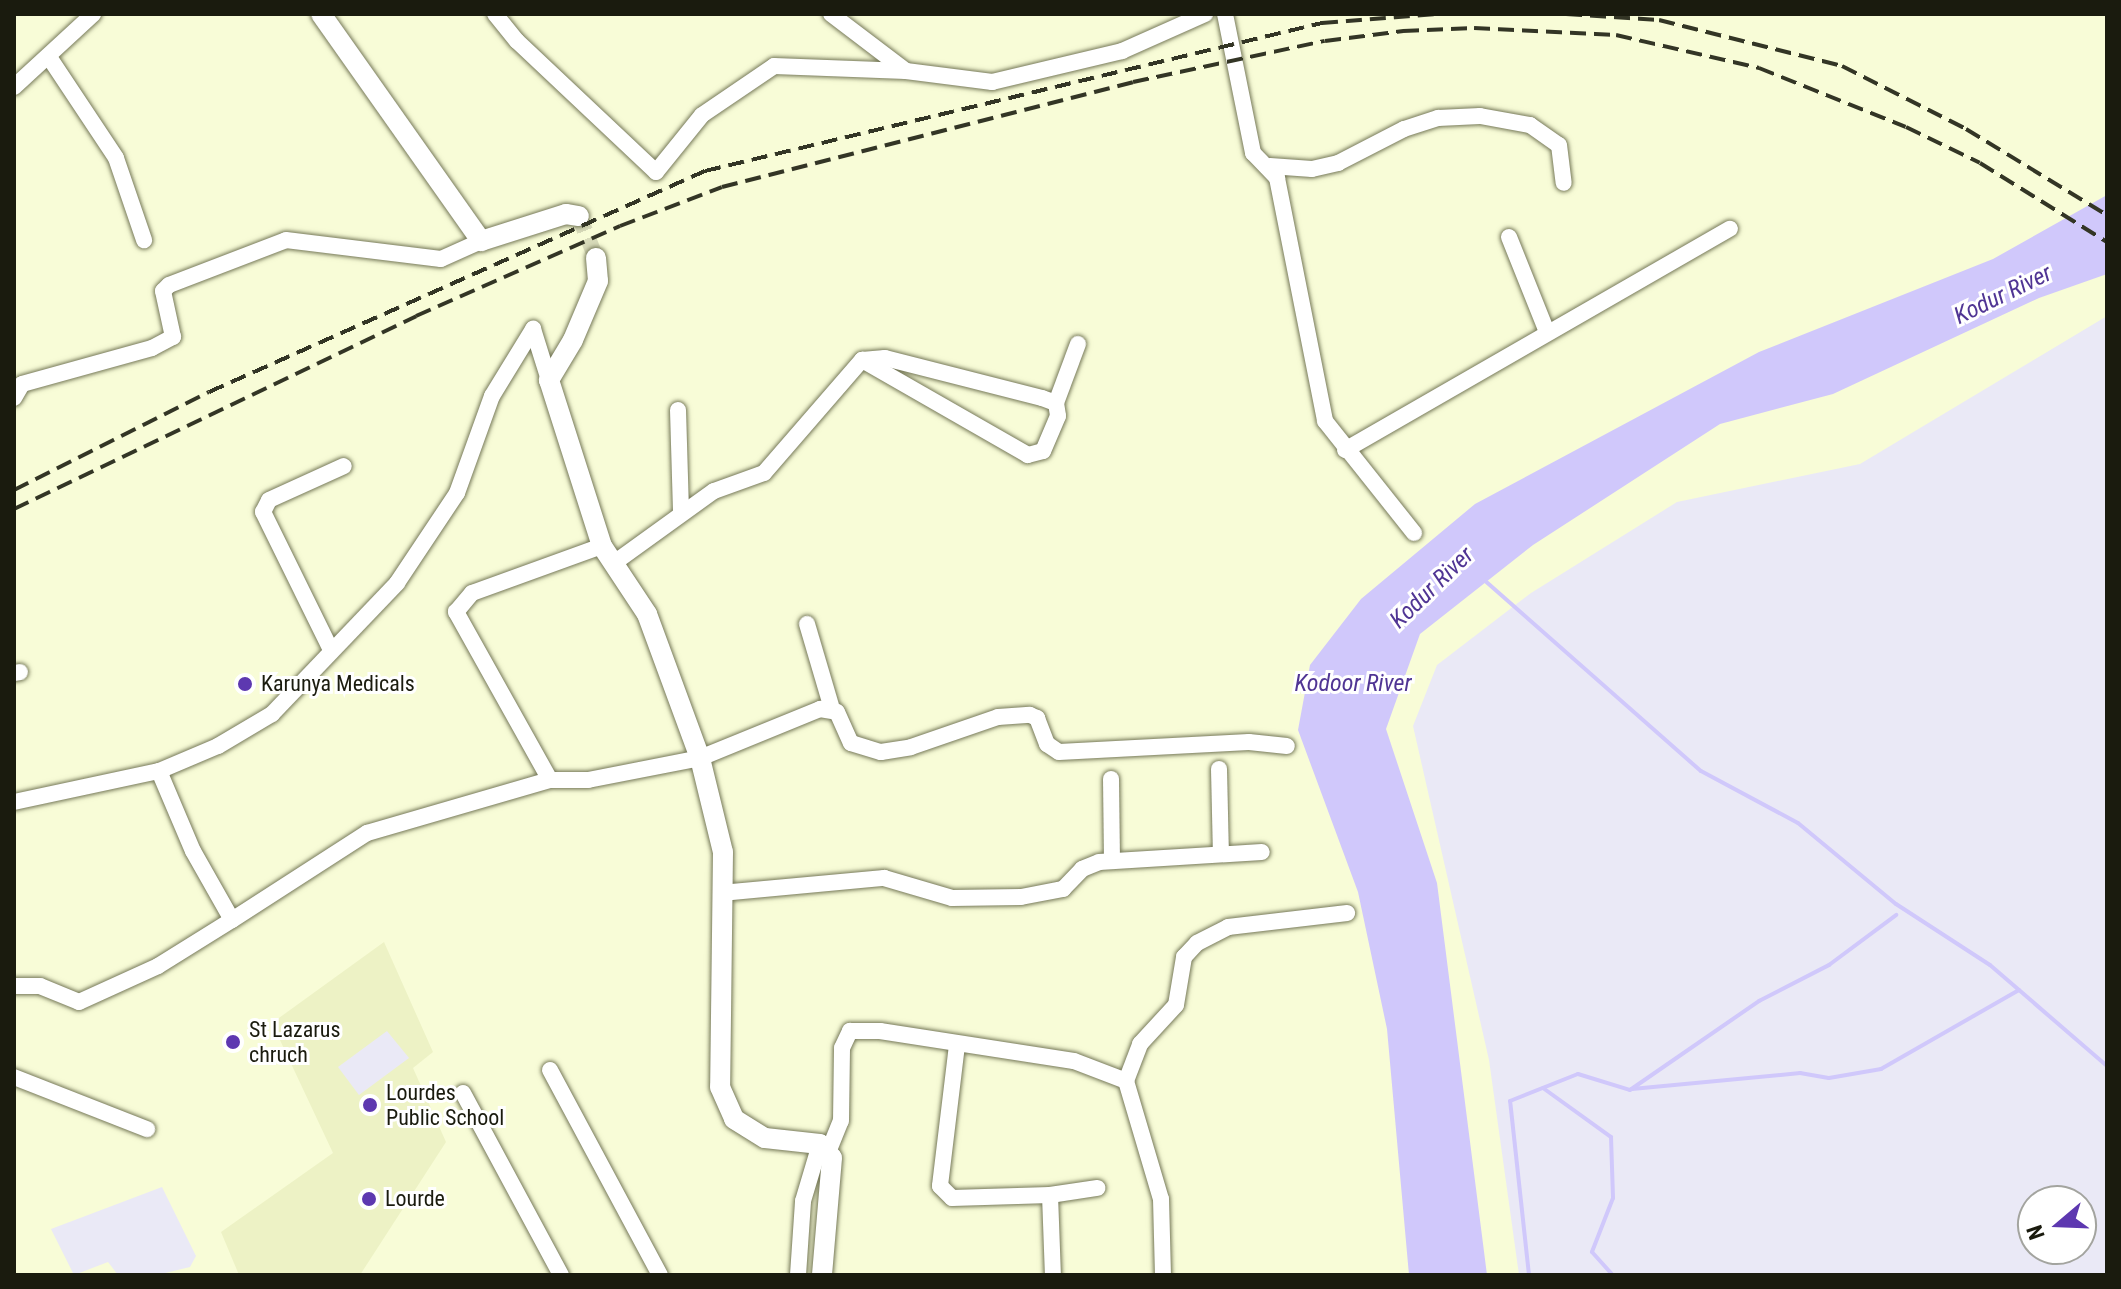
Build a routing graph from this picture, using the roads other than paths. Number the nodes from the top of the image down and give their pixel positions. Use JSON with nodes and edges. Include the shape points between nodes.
{"nodes":[{"id":1,"x":321,"y":14,"type":"edge"},
{"id":2,"x":495,"y":14,"type":"edge"},
{"id":3,"x":831,"y":14,"type":"edge"},
{"id":4,"x":1205,"y":14,"type":"edge"},
{"id":5,"x":1225,"y":14,"type":"edge"},
{"id":6,"x":83,"y":16,"type":"edge"},
{"id":7,"x":49,"y":57,"type":"junction"},
{"id":8,"x":906,"y":71,"type":"junction"},
{"id":9,"x":14,"y":87,"type":"edge"},
{"id":10,"x":1270,"y":166,"type":"junction"},
{"id":11,"x":1564,"y":183,"type":"dead end"},
{"id":12,"x":579,"y":216,"type":"dead end"},
{"id":13,"x":1730,"y":229,"type":"dead end"},
{"id":14,"x":1509,"y":237,"type":"dead end"},
{"id":15,"x":144,"y":240,"type":"dead end"},
{"id":16,"x":481,"y":241,"type":"junction"},
{"id":17,"x":596,"y":258,"type":"tunnel mouth"},
{"id":18,"x":1547,"y":332,"type":"junction"},
{"id":19,"x":1078,"y":344,"type":"dead end"},
{"id":20,"x":862,"y":360,"type":"junction"},
{"id":21,"x":549,"y":380,"type":"junction"},
{"id":22,"x":14,"y":398,"type":"edge"},
{"id":23,"x":1056,"y":403,"type":"junction"},
{"id":24,"x":678,"y":410,"type":"dead end"},
{"id":25,"x":1345,"y":450,"type":"junction"},
{"id":26,"x":344,"y":466,"type":"dead end"},
{"id":27,"x":681,"y":513,"type":"junction"},
{"id":28,"x":1414,"y":533,"type":"dead end"},
{"id":29,"x":602,"y":546,"type":"junction"},
{"id":30,"x":614,"y":563,"type":"junction"},
{"id":31,"x":807,"y":624,"type":"dead end"},
{"id":32,"x":330,"y":648,"type":"junction"},
{"id":33,"x":832,"y":709,"type":"junction"},
{"id":34,"x":1287,"y":746,"type":"dead end"},
{"id":35,"x":700,"y":758,"type":"junction"},
{"id":36,"x":1219,"y":769,"type":"dead end"},
{"id":37,"x":159,"y":771,"type":"junction"},
{"id":38,"x":1111,"y":779,"type":"dead end"},
{"id":39,"x":550,"y":780,"type":"junction"},
{"id":40,"x":14,"y":802,"type":"edge"},
{"id":41,"x":1262,"y":852,"type":"dead end"},
{"id":42,"x":1221,"y":854,"type":"junction"},
{"id":43,"x":1112,"y":861,"type":"junction"},
{"id":44,"x":721,"y":893,"type":"junction"},
{"id":45,"x":1347,"y":913,"type":"dead end"},
{"id":46,"x":232,"y":920,"type":"junction"},
{"id":47,"x":14,"y":986,"type":"edge"},
{"id":48,"x":957,"y":1045,"type":"junction"},
{"id":49,"x":550,"y":1070,"type":"dead end"},
{"id":50,"x":14,"y":1077,"type":"edge"},
{"id":51,"x":1126,"y":1081,"type":"junction"},
{"id":52,"x":463,"y":1093,"type":"dead end"},
{"id":53,"x":147,"y":1129,"type":"dead end"},
{"id":54,"x":825,"y":1147,"type":"junction"},
{"id":55,"x":1097,"y":1188,"type":"dead end"},
{"id":56,"x":1050,"y":1195,"type":"junction"},
{"id":57,"x":561,"y":1275,"type":"edge"},
{"id":58,"x":660,"y":1275,"type":"edge"},
{"id":59,"x":798,"y":1275,"type":"edge"},
{"id":60,"x":822,"y":1275,"type":"edge"},
{"id":61,"x":1053,"y":1275,"type":"edge"},
{"id":62,"x":1163,"y":1275,"type":"edge"}],
"edges":[{"from":1,"to":16,"type":"main road","via":[[383,97],[450,205]]},
{"from":2,"to":8,"type":"street","via":[[656,172],[702,115],[774,66]]},
{"from":3,"to":8,"type":"street"},
{"from":4,"to":8,"type":"street","via":[[1122,51],[1037,75],[992,82]]},
{"from":5,"to":10,"type":"street","via":[[1253,153],[1260,164]]},
{"from":6,"to":7,"type":"street"},
{"from":7,"to":9,"type":"street"},
{"from":7,"to":15,"type":"street","via":[[116,158]]},
{"from":10,"to":11,"type":"street","via":[[1312,169],[1338,163],[1404,129],[1438,118],[1480,116],[1530,125],[1559,145]]},
{"from":10,"to":25,"type":"street","via":[[1325,421]]},
{"from":12,"to":16,"type":"main road","via":[[566,214]]},
{"from":13,"to":18,"type":"street"},
{"from":14,"to":18,"type":"street"},
{"from":16,"to":22,"type":"street","via":[[441,259],[286,240],[169,285],[163,291],[173,337],[152,348],[22,384]]},
{"from":17,"to":21,"type":"main road","via":[[600,272],[586,311]]},
{"from":18,"to":25,"type":"street"},
{"from":19,"to":23,"type":"street"},
{"from":20,"to":23,"type":"street","via":[[885,358]]},
{"from":20,"to":23,"type":"street","via":[[1028,455],[1043,451],[1058,416]]},
{"from":20,"to":27,"type":"street","via":[[764,473],[714,491]]},
{"from":21,"to":29,"type":"main road"},
{"from":21,"to":32,"type":"street","via":[[533,329],[492,396],[457,493],[397,583]]},
{"from":24,"to":27,"type":"street"},
{"from":25,"to":28,"type":"street"},
{"from":26,"to":32,"type":"street","via":[[269,500],[263,512]]},
{"from":27,"to":30,"type":"street"},
{"from":29,"to":30,"type":"main road"},
{"from":29,"to":39,"type":"street","via":[[472,593],[456,612]]},
{"from":30,"to":35,"type":"main road","via":[[647,614]]},
{"from":31,"to":33,"type":"street"},
{"from":32,"to":37,"type":"street","via":[[272,714],[218,746]]},
{"from":33,"to":34,"type":"street","via":[[851,743],[881,752],[998,717],[1030,715],[1037,718],[1047,744],[1059,752],[1249,742]]},
{"from":33,"to":35,"type":"street"},
{"from":35,"to":39,"type":"street","via":[[588,780]]},
{"from":35,"to":44,"type":"main road","via":[[723,852]]},
{"from":36,"to":42,"type":"street"},
{"from":37,"to":40,"type":"street"},
{"from":37,"to":46,"type":"street","via":[[193,851]]},
{"from":38,"to":43,"type":"street"},
{"from":39,"to":46,"type":"street","via":[[367,833]]},
{"from":41,"to":42,"type":"street"},
{"from":42,"to":43,"type":"street"},
{"from":43,"to":44,"type":"street","via":[[1090,864],[1063,889],[1021,897],[952,898],[884,878]]},
{"from":44,"to":54,"type":"main road","via":[[720,1087],[734,1119],[765,1138]]},
{"from":45,"to":51,"type":"street","via":[[1228,927],[1197,943],[1184,957],[1176,1005],[1140,1044]]},
{"from":46,"to":47,"type":"street","via":[[158,966],[79,1002],[40,986]]},
{"from":48,"to":51,"type":"street","via":[[1074,1061]]},
{"from":48,"to":54,"type":"street","via":[[880,1031],[847,1033],[841,1121]]},
{"from":48,"to":56,"type":"street","via":[[940,1186],[945,1195]]},
{"from":49,"to":58,"type":"street"},
{"from":50,"to":53,"type":"street"},
{"from":51,"to":62,"type":"street","via":[[1161,1199]]},
{"from":52,"to":57,"type":"street"},
{"from":54,"to":59,"type":"street","via":[[803,1201]]},
{"from":54,"to":60,"type":"main road"},
{"from":55,"to":56,"type":"street"},
{"from":56,"to":61,"type":"street"}]}
